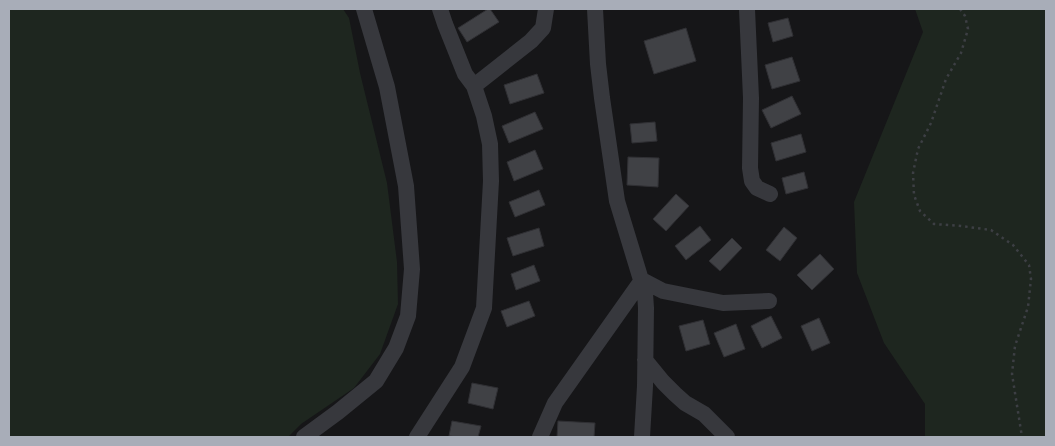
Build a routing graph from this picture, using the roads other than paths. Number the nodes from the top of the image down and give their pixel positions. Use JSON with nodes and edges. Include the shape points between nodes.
{"nodes":[{"id":1,"x":364,"y":9,"type":"edge"},
{"id":2,"x":440,"y":9,"type":"edge"},
{"id":3,"x":546,"y":9,"type":"edge"},
{"id":4,"x":595,"y":9,"type":"edge"},
{"id":5,"x":747,"y":9,"type":"edge"},
{"id":6,"x":474,"y":86,"type":"junction"},
{"id":7,"x":770,"y":194,"type":"dead end"},
{"id":8,"x":642,"y":280,"type":"junction"},
{"id":9,"x":769,"y":301,"type":"dead end"},
{"id":10,"x":645,"y":360,"type":"junction"},
{"id":11,"x":304,"y":437,"type":"edge"},
{"id":12,"x":417,"y":437,"type":"edge"},
{"id":13,"x":540,"y":437,"type":"edge"},
{"id":14,"x":642,"y":437,"type":"edge"},
{"id":15,"x":727,"y":437,"type":"edge"}],
"edges":[{"from":1,"to":11,"type":"street","via":[[387,87],[406,186],[412,269],[408,316],[396,348],[376,381]]},
{"from":2,"to":6,"type":"street","via":[[465,74]]},
{"from":3,"to":6,"type":"street","via":[[543,28],[531,41]]},
{"from":4,"to":8,"type":"street","via":[[598,64],[617,200]]},
{"from":5,"to":7,"type":"street","via":[[750,168],[757,188]]},
{"from":6,"to":12,"type":"street","via":[[490,144],[484,308],[462,367]]},
{"from":8,"to":9,"type":"street","via":[[663,290],[723,303]]},
{"from":8,"to":10,"type":"street","via":[[646,308]]},
{"from":8,"to":13,"type":"street","via":[[555,403]]},
{"from":10,"to":14,"type":"street"},
{"from":10,"to":15,"type":"street","via":[[675,394],[704,414]]}]}
